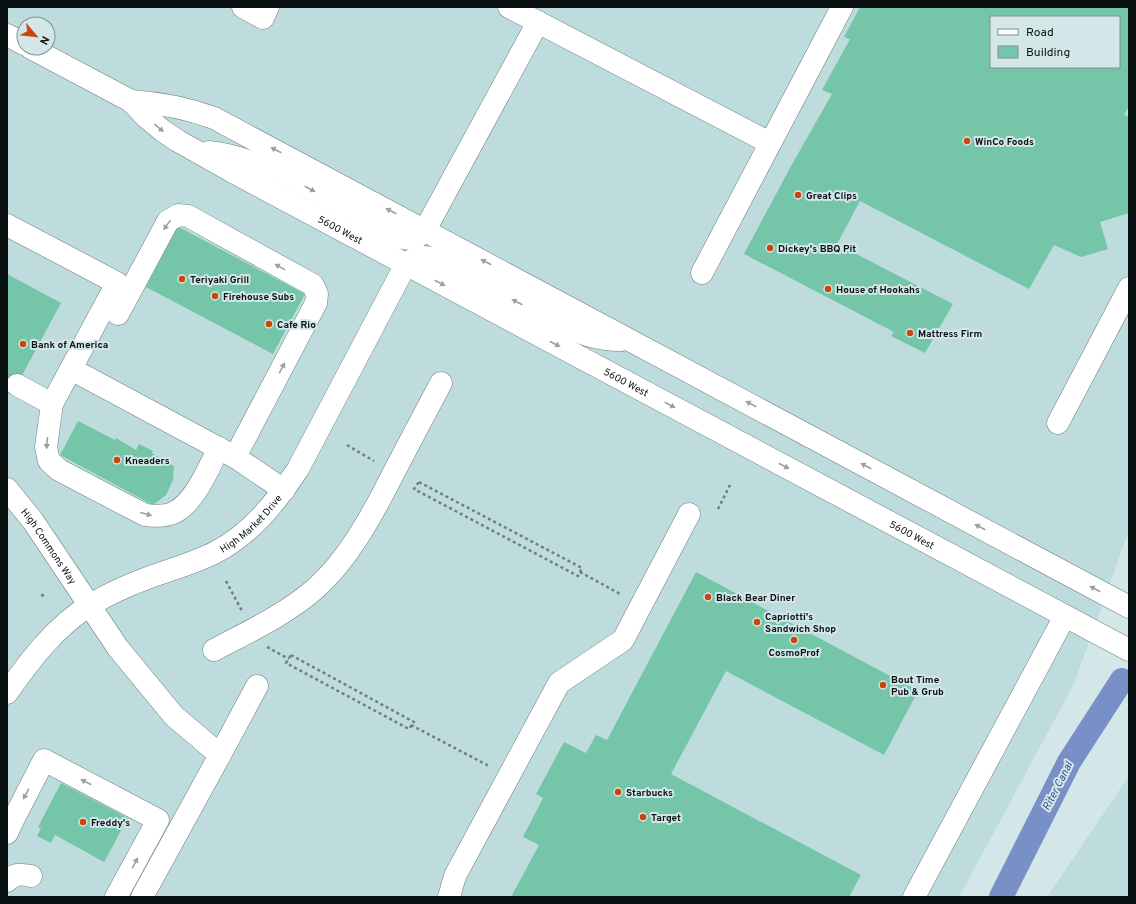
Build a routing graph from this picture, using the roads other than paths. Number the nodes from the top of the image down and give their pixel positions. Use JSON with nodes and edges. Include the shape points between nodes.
{"nodes":[{"id":1,"x":243,"y":7,"type":"edge"},
{"id":2,"x":268,"y":7,"type":"edge"},
{"id":3,"x":509,"y":7,"type":"edge"},
{"id":4,"x":842,"y":7,"type":"edge"},
{"id":5,"x":538,"y":22,"type":"junction"},
{"id":6,"x":7,"y":35,"type":"edge"},
{"id":7,"x":16,"y":40,"type":"edge"},
{"id":8,"x":46,"y":56,"type":"edge"},
{"id":9,"x":131,"y":101,"type":"junction"},
{"id":10,"x":770,"y":143,"type":"junction"},
{"id":11,"x":194,"y":150,"type":"junction"},
{"id":12,"x":7,"y":225,"type":"edge"},
{"id":13,"x":425,"y":230,"type":"junction"},
{"id":14,"x":406,"y":264,"type":"junction"},
{"id":15,"x":702,"y":273,"type":"dead end"},
{"id":16,"x":1129,"y":288,"type":"edge"},
{"id":17,"x":114,"y":322,"type":"dead end"},
{"id":18,"x":632,"y":340,"type":"junction"},
{"id":19,"x":71,"y":369,"type":"junction"},
{"id":20,"x":441,"y":383,"type":"dead end"},
{"id":21,"x":17,"y":385,"type":"dead end"},
{"id":22,"x":52,"y":404,"type":"junction"},
{"id":23,"x":1058,"y":423,"type":"dead end"},
{"id":24,"x":227,"y":452,"type":"junction"},
{"id":25,"x":7,"y":489,"type":"edge"},
{"id":26,"x":284,"y":490,"type":"junction"},
{"id":27,"x":689,"y":514,"type":"dead end"},
{"id":28,"x":90,"y":605,"type":"junction"},
{"id":29,"x":1129,"y":607,"type":"edge"},
{"id":30,"x":1065,"y":616,"type":"junction"},
{"id":31,"x":214,"y":650,"type":"dead end"},
{"id":32,"x":1129,"y":650,"type":"edge"},
{"id":33,"x":256,"y":686,"type":"dead end"},
{"id":34,"x":7,"y":693,"type":"edge"},
{"id":35,"x":220,"y":755,"type":"junction"},
{"id":36,"x":7,"y":833,"type":"edge"},
{"id":37,"x":116,"y":897,"type":"edge"},
{"id":38,"x":142,"y":897,"type":"edge"},
{"id":39,"x":449,"y":897,"type":"edge"},
{"id":40,"x":914,"y":897,"type":"edge"}],
"edges":[{"from":1,"to":2,"type":"main road","via":[[262,18]]},
{"from":3,"to":5,"type":"main road"},
{"from":4,"to":10,"type":"main road"},
{"from":5,"to":10,"type":"main road"},
{"from":5,"to":13,"type":"main road"},
{"from":6,"to":7,"type":"main road"},
{"from":8,"to":9,"type":"main road","name":"5600 West"},
{"from":9,"to":11,"type":"main road","name":"5600 West","one_way":true,"via":[[146,117]]},
{"from":13,"to":9,"type":"main road","name":"5600 West","one_way":true,"via":[[214,118],[177,106]]},
{"from":10,"to":15,"type":"main road"},
{"from":11,"to":13,"type":"main road","one_way":true,"via":[[230,156],[279,172],[402,238],[416,238]]},
{"from":11,"to":14,"type":"main road","name":"5600 West"},
{"from":12,"to":19,"type":"main road","via":[[118,283]]},
{"from":18,"to":13,"type":"main road","name":"5600 West","one_way":true},
{"from":18,"to":14,"type":"main road","one_way":true,"via":[[613,340],[574,332],[438,259],[414,258]]},
{"from":14,"to":26,"type":"main road","name":"High Market Drive","via":[[314,440]]},
{"from":14,"to":30,"type":"main road","name":"5600 West","one_way":true},
{"from":16,"to":23,"type":"main road"},
{"from":24,"to":17,"type":"main road","one_way":true,"via":[[264,402],[316,303],[317,294],[313,286],[188,216],[178,215],[168,221]]},
{"from":29,"to":18,"type":"main road","name":"5600 West","one_way":true},
{"from":19,"to":22,"type":"main road"},
{"from":19,"to":24,"type":"main road"},
{"from":20,"to":31,"type":"main road","via":[[375,509],[339,563],[316,589],[287,611]]},
{"from":21,"to":22,"type":"main road"},
{"from":22,"to":24,"type":"main road","one_way":true,"via":[[46,447],[49,461],[59,470],[145,515],[160,517],[174,513],[188,503]]},
{"from":24,"to":26,"type":"main road"},
{"from":25,"to":28,"type":"main road","name":"High Commons Way","via":[[33,521]]},
{"from":26,"to":28,"type":"main road","name":"High Market Drive","via":[[252,526],[216,552],[128,586]]},
{"from":27,"to":39,"type":"main road","via":[[623,640],[559,683],[455,876]]},
{"from":28,"to":34,"type":"main road","name":"High Market Drive","via":[[55,633]]},
{"from":28,"to":35,"type":"main road","name":"High Commons Way","via":[[118,648],[174,716]]},
{"from":30,"to":32,"type":"main road","name":"5600 West"},
{"from":30,"to":40,"type":"main road"},
{"from":33,"to":35,"type":"main road"},
{"from":35,"to":38,"type":"main road"},
{"from":37,"to":36,"type":"main road","one_way":true,"via":[[158,820],[44,760]]}]}
